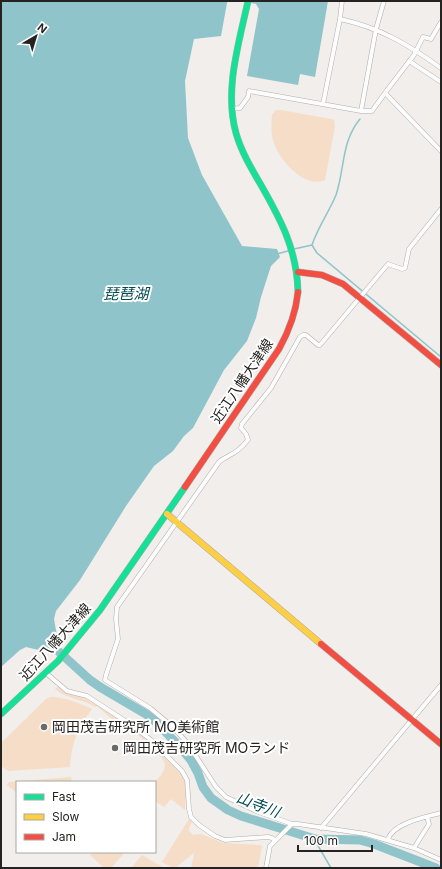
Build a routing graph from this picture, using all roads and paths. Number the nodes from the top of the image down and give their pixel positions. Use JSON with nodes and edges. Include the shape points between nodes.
{"nodes":[{"id":1,"x":342,"y":1,"type":"edge"},
{"id":2,"x":384,"y":1,"type":"edge"},
{"id":3,"x":248,"y":2,"type":"edge"},
{"id":4,"x":340,"y":19,"type":"junction"},
{"id":5,"x":441,"y":22,"type":"edge"},
{"id":6,"x":376,"y":29,"type":"junction"},
{"id":7,"x":416,"y":50,"type":"junction"},
{"id":8,"x":409,"y":60,"type":"junction"},
{"id":9,"x":441,"y":68,"type":"edge"},
{"id":10,"x":441,"y":82,"type":"edge"},
{"id":11,"x":385,"y":93,"type":"junction"},
{"id":12,"x":323,"y":104,"type":"junction"},
{"id":13,"x":232,"y":110,"type":"junction"},
{"id":14,"x":361,"y":111,"type":"junction"},
{"id":15,"x":441,"y":150,"type":"edge"},
{"id":16,"x":441,"y":209,"type":"edge"},
{"id":17,"x":298,"y":272,"type":"junction"},
{"id":18,"x":363,"y":293,"type":"junction"},
{"id":19,"x":441,"y":365,"type":"edge"},
{"id":20,"x":166,"y":514,"type":"junction"},
{"id":21,"x":177,"y":523,"type":"junction"},
{"id":22,"x":46,"y":673,"type":"junction"},
{"id":23,"x":441,"y":685,"type":"edge"},
{"id":24,"x":1,"y":714,"type":"edge"},
{"id":25,"x":412,"y":720,"type":"junction"},
{"id":26,"x":441,"y":744,"type":"edge"},
{"id":27,"x":441,"y":813,"type":"edge"},
{"id":28,"x":427,"y":817,"type":"junction"},
{"id":29,"x":291,"y":825,"type":"junction"},
{"id":30,"x":321,"y":828,"type":"junction"},
{"id":31,"x":388,"y":839,"type":"junction"},
{"id":32,"x":275,"y":840,"type":"junction"},
{"id":33,"x":414,"y":848,"type":"junction"},
{"id":34,"x":441,"y":860,"type":"edge"},
{"id":35,"x":266,"y":868,"type":"edge"}],
"edges":[{"from":1,"to":4,"type":"street"},
{"from":2,"to":6,"type":"street"},
{"from":3,"to":13,"type":"main road","name":"近江八幡大津線","via":[[233,86]]},
{"from":4,"to":6,"type":"street"},
{"from":4,"to":12,"type":"street"},
{"from":5,"to":7,"type":"street","via":[[431,39],[423,36]]},
{"from":6,"to":7,"type":"street"},
{"from":6,"to":14,"type":"street"},
{"from":7,"to":8,"type":"street"},
{"from":7,"to":9,"type":"street"},
{"from":8,"to":10,"type":"street"},
{"from":8,"to":11,"type":"street"},
{"from":11,"to":14,"type":"street","via":[[372,111]]},
{"from":11,"to":15,"type":"street"},
{"from":12,"to":13,"type":"street","via":[[249,91],[240,108]]},
{"from":12,"to":14,"type":"street"},
{"from":13,"to":17,"type":"main road","name":"近江八幡大津線","via":[[242,149],[282,223],[293,250]]},
{"from":16,"to":18,"type":"street","via":[[409,249],[404,268],[388,264]]},
{"from":17,"to":18,"type":"main road","via":[[330,277]]},
{"from":17,"to":20,"type":"main road","name":"近江八幡大津線","via":[[296,308],[280,347]]},
{"from":18,"to":19,"type":"main road"},
{"from":18,"to":21,"type":"street","via":[[320,344],[306,335],[300,337],[270,388],[242,424],[241,428],[248,440],[219,462]]},
{"from":20,"to":21,"type":"main road"},
{"from":20,"to":22,"type":"main road","name":"近江八幡大津線","via":[[107,600]]},
{"from":21,"to":25,"type":"main road"},
{"from":21,"to":29,"type":"street","via":[[116,607],[118,639],[105,680],[150,708],[174,728],[226,797]]},
{"from":22,"to":24,"type":"main road","name":"近江八幡大津線"},
{"from":22,"to":32,"type":"street","via":[[67,691],[87,696],[133,726],[182,770],[187,780],[191,817],[199,825],[225,840]]},
{"from":23,"to":25,"type":"street"},
{"from":25,"to":26,"type":"main road"},
{"from":25,"to":30,"type":"street"},
{"from":27,"to":28,"type":"street"},
{"from":28,"to":31,"type":"street","via":[[403,825],[391,833]]},
{"from":28,"to":33,"type":"street","via":[[429,824]]},
{"from":29,"to":30,"type":"street"},
{"from":29,"to":32,"type":"street"},
{"from":30,"to":31,"type":"street"},
{"from":31,"to":33,"type":"street"},
{"from":32,"to":35,"type":"street","via":[[270,846]]},
{"from":33,"to":34,"type":"street"}]}
